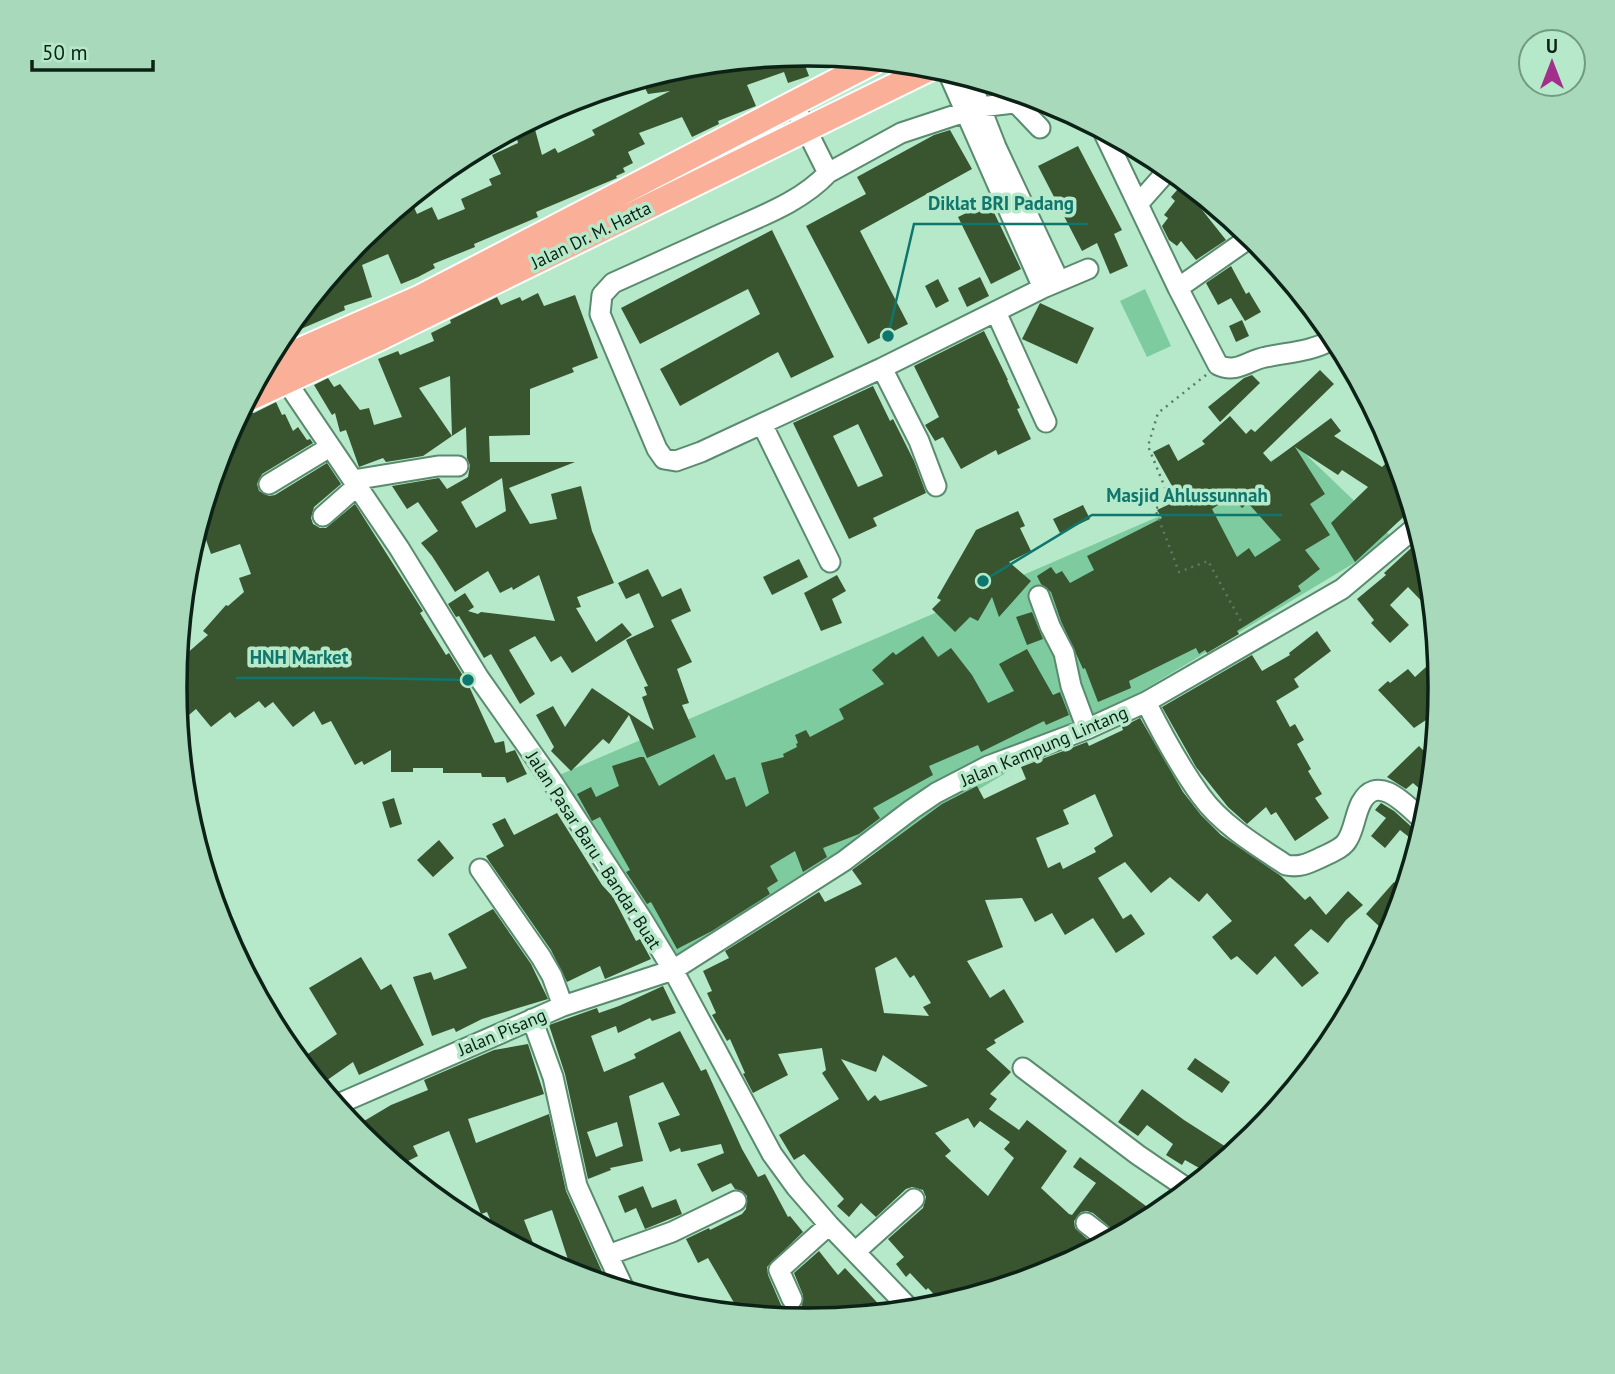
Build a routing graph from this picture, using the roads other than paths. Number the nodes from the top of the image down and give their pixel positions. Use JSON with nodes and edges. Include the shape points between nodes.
{"nodes":[{"id":1,"x":859,"y":69,"type":"edge"},
{"id":2,"x":915,"y":76,"type":"edge"},
{"id":3,"x":956,"y":85,"type":"edge"},
{"id":4,"x":970,"y":89,"type":"edge"},
{"id":5,"x":793,"y":103,"type":"junction"},
{"id":6,"x":972,"y":109,"type":"junction"},
{"id":7,"x":806,"y":128,"type":"junction"},
{"id":8,"x":1040,"y":128,"type":"dead end"},
{"id":9,"x":1111,"y":146,"type":"edge"},
{"id":10,"x":828,"y":173,"type":"junction"},
{"id":11,"x":1161,"y":178,"type":"edge"},
{"id":12,"x":1138,"y":204,"type":"junction"},
{"id":13,"x":1241,"y":244,"type":"edge"},
{"id":14,"x":514,"y":261,"type":"junction"},
{"id":15,"x":1088,"y":269,"type":"dead end"},
{"id":16,"x":1051,"y":285,"type":"junction"},
{"id":17,"x":1178,"y":288,"type":"junction"},
{"id":18,"x":996,"y":312,"type":"junction"},
{"id":19,"x":1324,"y":344,"type":"edge"},
{"id":20,"x":282,"y":358,"type":"edge"},
{"id":21,"x":882,"y":368,"type":"junction"},
{"id":22,"x":286,"y":381,"type":"junction"},
{"id":23,"x":262,"y":392,"type":"edge"},
{"id":24,"x":1045,"y":422,"type":"dead end"},
{"id":25,"x":762,"y":424,"type":"junction"},
{"id":26,"x":330,"y":447,"type":"junction"},
{"id":27,"x":458,"y":466,"type":"dead end"},
{"id":28,"x":355,"y":483,"type":"junction"},
{"id":29,"x":269,"y":484,"type":"dead end"},
{"id":30,"x":936,"y":486,"type":"dead end"},
{"id":31,"x":323,"y":516,"type":"dead end"},
{"id":32,"x":1409,"y":533,"type":"edge"},
{"id":33,"x":830,"y":562,"type":"dead end"},
{"id":34,"x":1039,"y":596,"type":"dead end"},
{"id":35,"x":1146,"y":702,"type":"junction"},
{"id":36,"x":1087,"y":729,"type":"junction"},
{"id":37,"x":1415,"y":813,"type":"edge"},
{"id":38,"x":480,"y":869,"type":"dead end"},
{"id":39,"x":673,"y":970,"type":"junction"},
{"id":40,"x":563,"y":1006,"type":"junction"},
{"id":41,"x":532,"y":1019,"type":"junction"},
{"id":42,"x":1023,"y":1068,"type":"dead end"},
{"id":43,"x":346,"y":1101,"type":"edge"},
{"id":44,"x":1179,"y":1183,"type":"edge"},
{"id":45,"x":914,"y":1199,"type":"dead end"},
{"id":46,"x":736,"y":1201,"type":"dead end"},
{"id":47,"x":1086,"y":1223,"type":"dead end"},
{"id":48,"x":829,"y":1225,"type":"junction"},
{"id":49,"x":1100,"y":1234,"type":"edge"},
{"id":50,"x":855,"y":1252,"type":"junction"},
{"id":51,"x":608,"y":1255,"type":"junction"},
{"id":52,"x":619,"y":1278,"type":"edge"},
{"id":53,"x":792,"y":1299,"type":"dead end"},
{"id":54,"x":901,"y":1300,"type":"edge"}],
"edges":[{"from":1,"to":5,"type":"main road","name":"Jalan Dr. M. Hatta"},
{"from":2,"to":7,"type":"main road","name":"Jalan Dr. M. Hatta"},
{"from":3,"to":6,"type":"street"},
{"from":4,"to":6,"type":"street"},
{"from":5,"to":7,"type":"street"},
{"from":5,"to":14,"type":"main road","name":"Jalan Dr. M. Hatta"},
{"from":6,"to":8,"type":"street","via":[[1014,103]]},
{"from":6,"to":10,"type":"street","via":[[901,133]]},
{"from":6,"to":16,"type":"street","via":[[1022,235]]},
{"from":7,"to":10,"type":"street"},
{"from":7,"to":14,"type":"main road","name":"Jalan Dr. M. Hatta"},
{"from":9,"to":12,"type":"street"},
{"from":10,"to":25,"type":"street","via":[[807,192],[762,216],[613,284],[599,303],[664,459],[676,461]]},
{"from":11,"to":12,"type":"street"},
{"from":12,"to":17,"type":"street"},
{"from":13,"to":17,"type":"street"},
{"from":14,"to":20,"type":"main road","name":"Jalan Dr. M. Hatta"},
{"from":14,"to":22,"type":"main road","name":"Jalan Dr. M. Hatta","via":[[382,337]]},
{"from":15,"to":16,"type":"street"},
{"from":16,"to":18,"type":"street"},
{"from":17,"to":19,"type":"street","via":[[1218,365],[1226,369]]},
{"from":18,"to":21,"type":"street"},
{"from":18,"to":24,"type":"street"},
{"from":21,"to":25,"type":"street"},
{"from":21,"to":30,"type":"street"},
{"from":22,"to":23,"type":"main road","name":"Jalan Dr. M. Hatta"},
{"from":22,"to":26,"type":"street","name":"Jalan Pasar Baru - Bandar Buat"},
{"from":25,"to":33,"type":"street"},
{"from":26,"to":28,"type":"street","name":"Jalan Pasar Baru - Bandar Buat"},
{"from":26,"to":29,"type":"street"},
{"from":27,"to":28,"type":"street"},
{"from":28,"to":31,"type":"street"},
{"from":28,"to":39,"type":"street","name":"Jalan Pasar Baru - Bandar Buat"},
{"from":32,"to":35,"type":"street","name":"Jalan Kampung Lintang","via":[[1342,589]]},
{"from":34,"to":36,"type":"street","via":[[1064,653]]},
{"from":35,"to":36,"type":"street","name":"Jalan Kampung Lintang"},
{"from":35,"to":37,"type":"street","via":[[1202,798],[1240,833],[1286,865],[1309,864],[1348,841],[1360,804],[1373,790],[1383,789]]},
{"from":36,"to":39,"type":"street","name":"Jalan Kampung Lintang","via":[[988,766],[936,793],[844,861]]},
{"from":38,"to":40,"type":"street","via":[[541,957]]},
{"from":39,"to":40,"type":"street","name":"Jalan Pisang"},
{"from":39,"to":48,"type":"street","name":"Jalan Pasar Baru - Bandar Buat","via":[[772,1154]]},
{"from":40,"to":41,"type":"street","name":"Jalan Pisang"},
{"from":41,"to":43,"type":"street","name":"Jalan Pisang"},
{"from":41,"to":51,"type":"street","via":[[553,1077],[577,1186]]},
{"from":42,"to":44,"type":"street"},
{"from":45,"to":50,"type":"street"},
{"from":46,"to":51,"type":"street","via":[[672,1232]]},
{"from":47,"to":49,"type":"street"},
{"from":48,"to":50,"type":"street","name":"Jalan Pasar Baru - Bandar Buat"},
{"from":48,"to":53,"type":"street","via":[[779,1270]]},
{"from":50,"to":54,"type":"street","name":"Jalan Pasar Baru - Bandar Buat"},
{"from":51,"to":52,"type":"street"}]}
